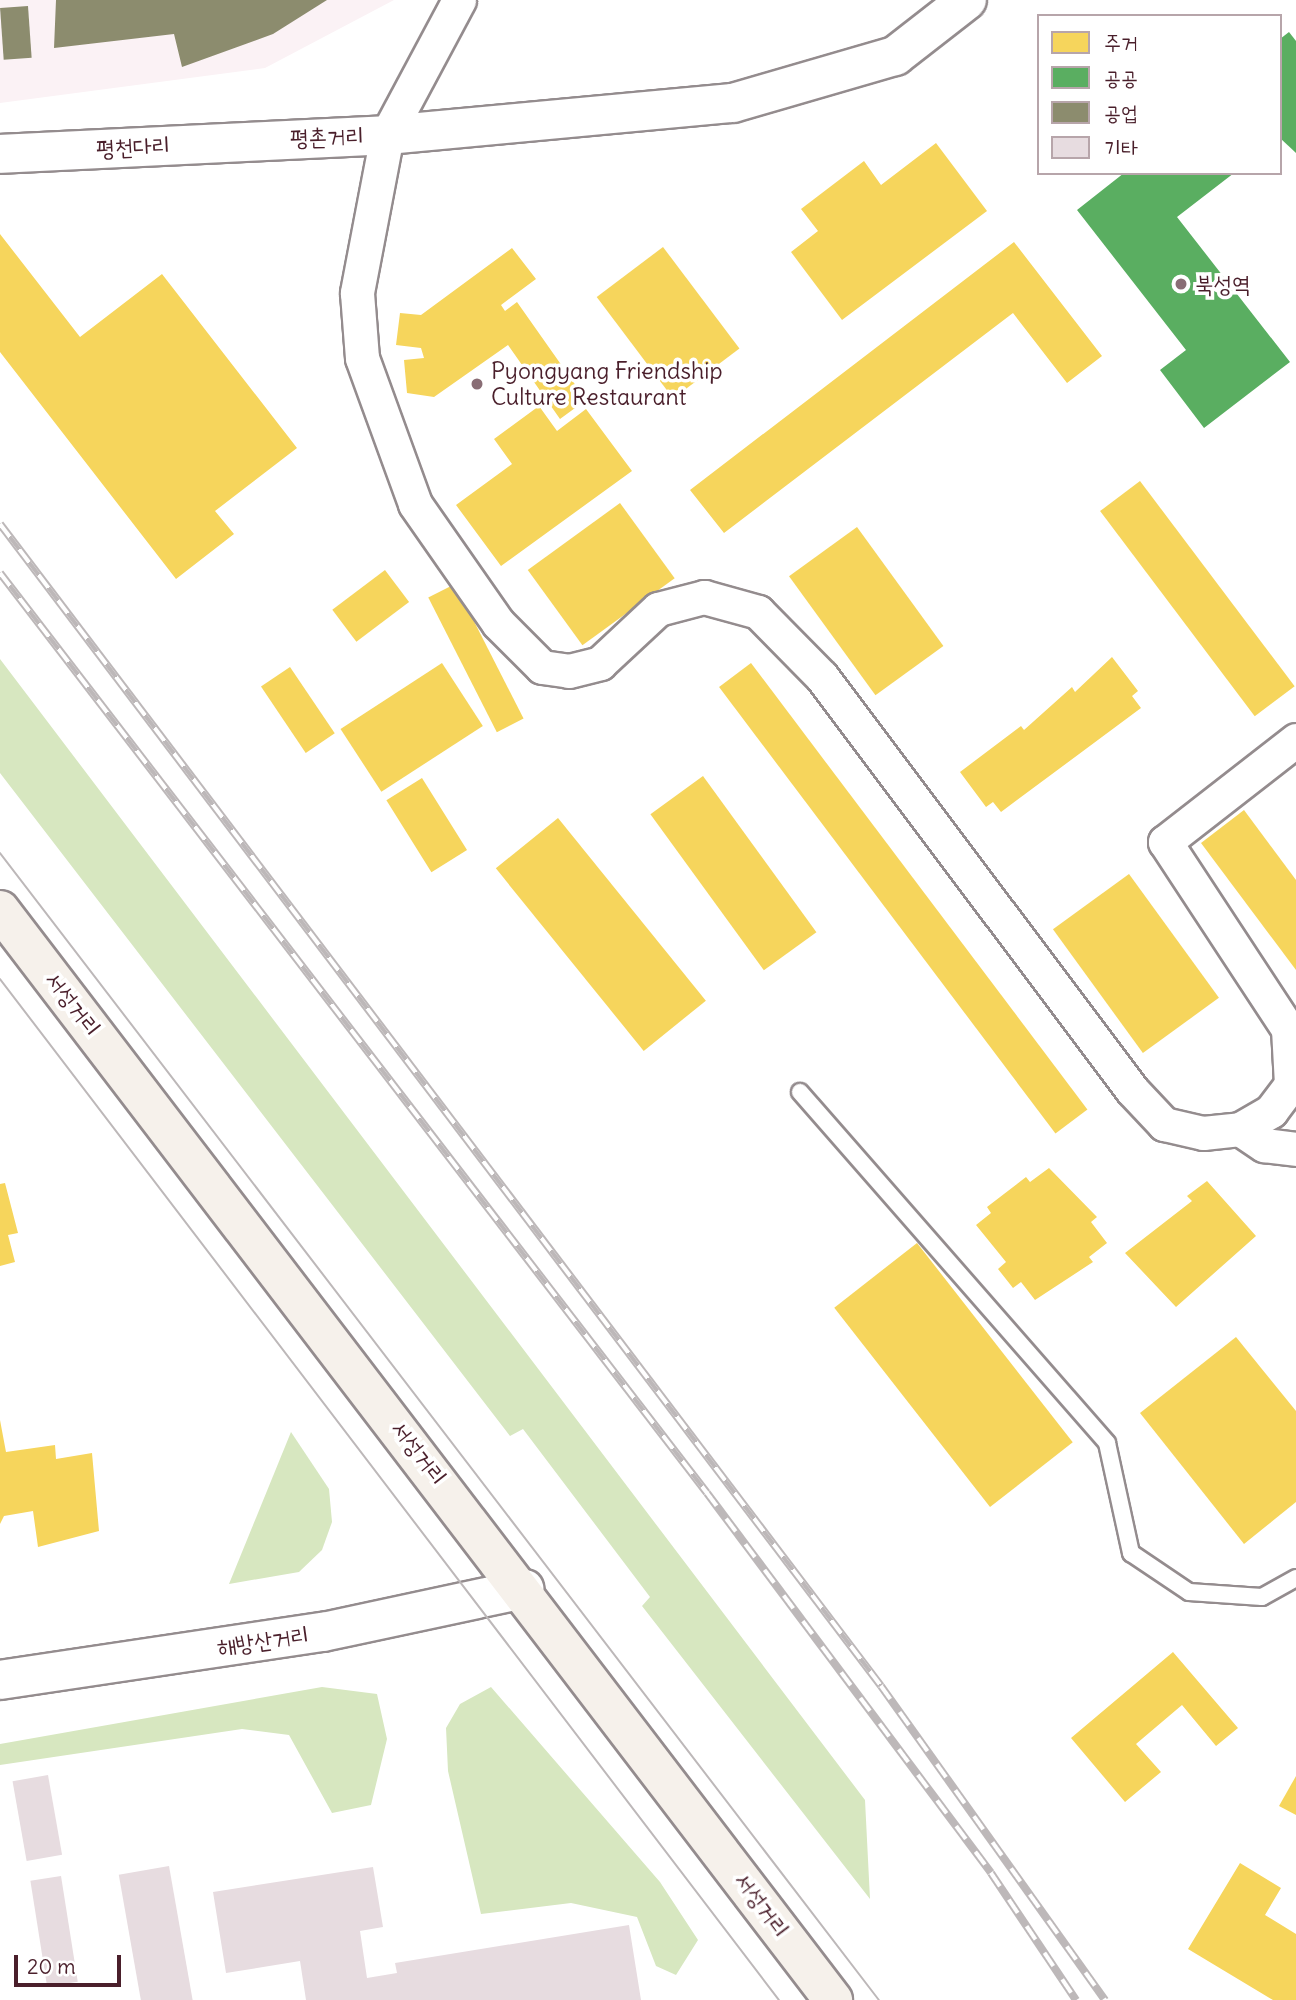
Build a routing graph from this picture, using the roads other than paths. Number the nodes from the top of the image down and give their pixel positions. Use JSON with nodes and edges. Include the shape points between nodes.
{"nodes":[{"id":1,"x":459,"y":0,"type":"edge"},
{"id":2,"x":967,"y":0,"type":"edge"},
{"id":3,"x":387,"y":135,"type":"junction"},
{"id":4,"x":267,"y":140,"type":"joint"},
{"id":5,"x":0,"y":154,"type":"edge"},
{"id":6,"x":1296,"y":740,"type":"edge"},
{"id":7,"x":0,"y":910,"type":"edge"},
{"id":8,"x":1292,"y":1053,"type":"edge"},
{"id":9,"x":800,"y":1092,"type":"dead end"},
{"id":10,"x":1240,"y":1129,"type":"junction"},
{"id":11,"x":1296,"y":1149,"type":"edge"},
{"id":12,"x":1296,"y":1578,"type":"edge"},
{"id":13,"x":524,"y":1589,"type":"junction"},
{"id":14,"x":0,"y":1680,"type":"edge"},
{"id":15,"x":833,"y":2000,"type":"edge"}],
"edges":[{"from":1,"to":3,"type":"street"},
{"from":2,"to":3,"type":"street","name":"평촌거리","via":[[895,56],[733,103]]},
{"from":3,"to":4,"type":"street","name":"평촌거리"},
{"from":3,"to":10,"type":"street","via":[[357,293],[362,358],[415,504],[498,623],[542,667],[569,671],[600,663],[658,608],[704,597],[758,612],[822,677],[1132,1090],[1164,1124],[1203,1133]]},
{"from":4,"to":5,"type":"street","name":"평천다리"},
{"from":6,"to":8,"type":"street","via":[[1164,842],[1288,1029]]},
{"from":7,"to":13,"type":"main road","name":"서성거리"},
{"from":8,"to":10,"type":"street","via":[[1291,1084],[1270,1111]]},
{"from":9,"to":12,"type":"lane","via":[[1107,1443],[1131,1553],[1189,1592],[1262,1597]]},
{"from":10,"to":11,"type":"street","via":[[1264,1145]]},
{"from":13,"to":14,"type":"street","name":"해방산거리","via":[[323,1632]]},
{"from":13,"to":15,"type":"main road","name":"서성거리"}]}
